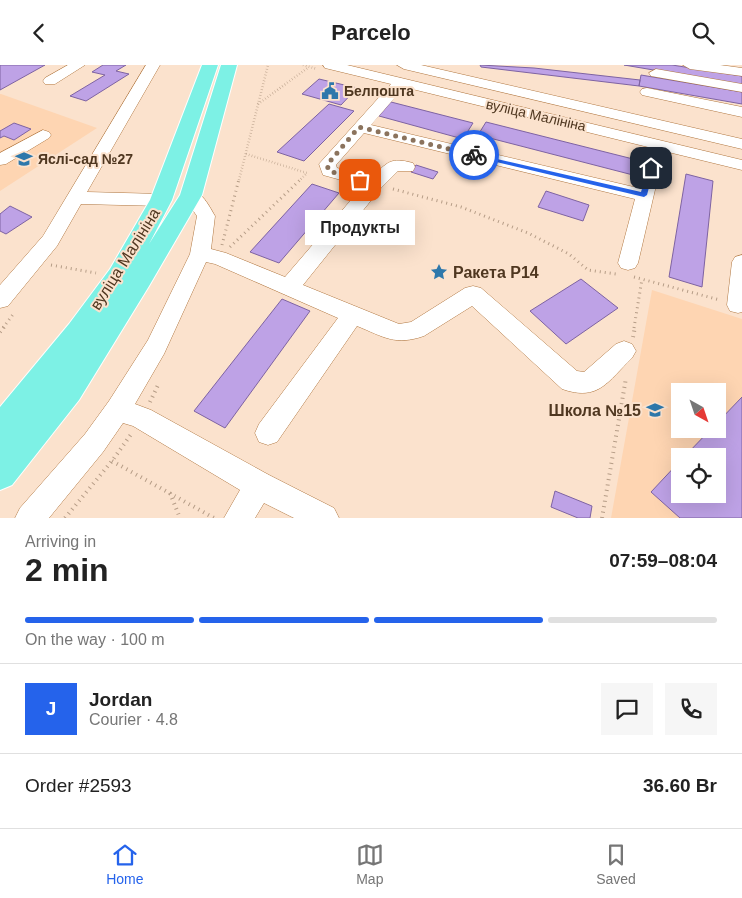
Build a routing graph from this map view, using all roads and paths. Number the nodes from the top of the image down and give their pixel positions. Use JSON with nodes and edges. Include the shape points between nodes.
{"nodes":[{"id":1,"x":78,"y":65,"type":"edge"},
{"id":2,"x":153,"y":65,"type":"edge"},
{"id":3,"x":210,"y":65,"type":"edge"},
{"id":4,"x":229,"y":65,"type":"edge"},
{"id":5,"x":268,"y":65,"type":"edge"},
{"id":6,"x":330,"y":65,"type":"edge"},
{"id":7,"x":404,"y":65,"type":"edge"},
{"id":8,"x":436,"y":65,"type":"edge"},
{"id":9,"x":690,"y":65,"type":"edge"},
{"id":10,"x":309,"y":67,"type":"dead end"},
{"id":11,"x":742,"y":72,"type":"edge"},
{"id":12,"x":656,"y":73,"type":"dead end"},
{"id":13,"x":50,"y":81,"type":"dead end"},
{"id":14,"x":400,"y":83,"type":"junction"},
{"id":15,"x":742,"y":88,"type":"edge"},
{"id":16,"x":647,"y":91,"type":"dead end"},
{"id":17,"x":584,"y":103,"type":"junction"},
{"id":18,"x":258,"y":104,"type":"junction"},
{"id":19,"x":742,"y":112,"type":"edge"},
{"id":20,"x":574,"y":124,"type":"junction"},
{"id":21,"x":359,"y":127,"type":"junction"},
{"id":22,"x":742,"y":134,"type":"edge"},
{"id":23,"x":43,"y":135,"type":"dead end"},
{"id":24,"x":657,"y":144,"type":"junction"},
{"id":25,"x":742,"y":144,"type":"edge"},
{"id":26,"x":246,"y":153,"type":"junction"},
{"id":27,"x":0,"y":161,"type":"edge"},
{"id":28,"x":742,"y":165,"type":"edge"},
{"id":29,"x":407,"y":167,"type":"dead end"},
{"id":30,"x":375,"y":184,"type":"junction"},
{"id":31,"x":191,"y":195,"type":"junction"},
{"id":32,"x":644,"y":195,"type":"junction"},
{"id":33,"x":75,"y":198,"type":"junction"},
{"id":34,"x":161,"y":200,"type":"junction"},
{"id":35,"x":210,"y":256,"type":"junction"},
{"id":36,"x":742,"y":262,"type":"edge"},
{"id":37,"x":628,"y":263,"type":"dead end"},
{"id":38,"x":642,"y":279,"type":"junction"},
{"id":39,"x":290,"y":286,"type":"junction"},
{"id":40,"x":0,"y":300,"type":"edge"},
{"id":41,"x":738,"y":305,"type":"joint"},
{"id":42,"x":353,"y":315,"type":"junction"},
{"id":43,"x":627,"y":348,"type":"joint"},
{"id":44,"x":626,"y":375,"type":"dead end"},
{"id":45,"x":159,"y":383,"type":"dead end"},
{"id":46,"x":130,"y":414,"type":"junction"},
{"id":47,"x":0,"y":431,"type":"edge"},
{"id":48,"x":268,"y":433,"type":"dead end"},
{"id":49,"x":112,"y":461,"type":"junction"},
{"id":50,"x":0,"y":473,"type":"edge"},
{"id":51,"x":259,"y":485,"type":"junction"},
{"id":52,"x":169,"y":493,"type":"junction"},
{"id":53,"x":30,"y":518,"type":"edge"},
{"id":54,"x":65,"y":518,"type":"edge"},
{"id":55,"x":180,"y":518,"type":"edge"},
{"id":56,"x":214,"y":518,"type":"edge"},
{"id":57,"x":239,"y":518,"type":"edge"},
{"id":58,"x":324,"y":518,"type":"edge"},
{"id":59,"x":602,"y":518,"type":"edge"}],
"edges":[{"from":1,"to":13,"type":"street"},
{"from":2,"to":33,"type":"street"},
{"from":3,"to":34,"type":"main road","name":"вуліца Малініна"},
{"from":4,"to":31,"type":"main road","name":"вуліца Малініна"},
{"from":5,"to":18,"type":"path"},
{"from":6,"to":14,"type":"street","name":"вуліца Малініна"},
{"from":7,"to":17,"type":"street"},
{"from":8,"to":17,"type":"street"},
{"from":9,"to":11,"type":"street"},
{"from":10,"to":18,"type":"path"},
{"from":12,"to":15,"type":"street"},
{"from":14,"to":20,"type":"street","name":"вуліца Малініна"},
{"from":14,"to":21,"type":"street"},
{"from":16,"to":19,"type":"street"},
{"from":17,"to":20,"type":"street"},
{"from":17,"to":22,"type":"street"},
{"from":17,"to":25,"type":"street"},
{"from":18,"to":26,"type":"path"},
{"from":20,"to":24,"type":"street","name":"вуліца Малініна"},
{"from":21,"to":30,"type":"street","via":[[327,165],[329,171]]},
{"from":21,"to":32,"type":"street"},
{"from":23,"to":27,"type":"street"},
{"from":24,"to":28,"type":"street","name":"вуліца Малініна"},
{"from":24,"to":32,"type":"street"},
{"from":26,"to":35,"type":"path"},
{"from":26,"to":35,"type":"path","via":[[307,173]]},
{"from":29,"to":30,"type":"street","via":[[394,165]]},
{"from":30,"to":38,"type":"path","via":[[461,207],[528,233],[569,254],[588,269]]},
{"from":30,"to":39,"type":"street"},
{"from":31,"to":35,"type":"street","via":[[206,217]]},
{"from":31,"to":50,"type":"main road","name":"вуліца Малініна","via":[[68,390]]},
{"from":32,"to":37,"type":"street"},
{"from":33,"to":34,"type":"street"},
{"from":33,"to":40,"type":"street","via":[[50,241]]},
{"from":34,"to":47,"type":"main road","name":"вуліца Малініна","via":[[119,276]]},
{"from":35,"to":39,"type":"street"},
{"from":35,"to":46,"type":"street","via":[[156,347]]},
{"from":36,"to":41,"type":"street"},
{"from":38,"to":41,"type":"path"},
{"from":38,"to":43,"type":"path"},
{"from":39,"to":42,"type":"street"},
{"from":42,"to":43,"type":"street","via":[[398,333],[416,330],[473,294],[571,381],[589,383]]},
{"from":42,"to":48,"type":"street"},
{"from":44,"to":59,"type":"path"},
{"from":45,"to":46,"type":"path"},
{"from":46,"to":49,"type":"path"},
{"from":46,"to":51,"type":"street"},
{"from":46,"to":53,"type":"street","via":[[94,443]]},
{"from":49,"to":52,"type":"path"},
{"from":49,"to":54,"type":"path"},
{"from":51,"to":57,"type":"street"},
{"from":51,"to":58,"type":"street"},
{"from":52,"to":55,"type":"path"},
{"from":52,"to":56,"type":"path"}]}
